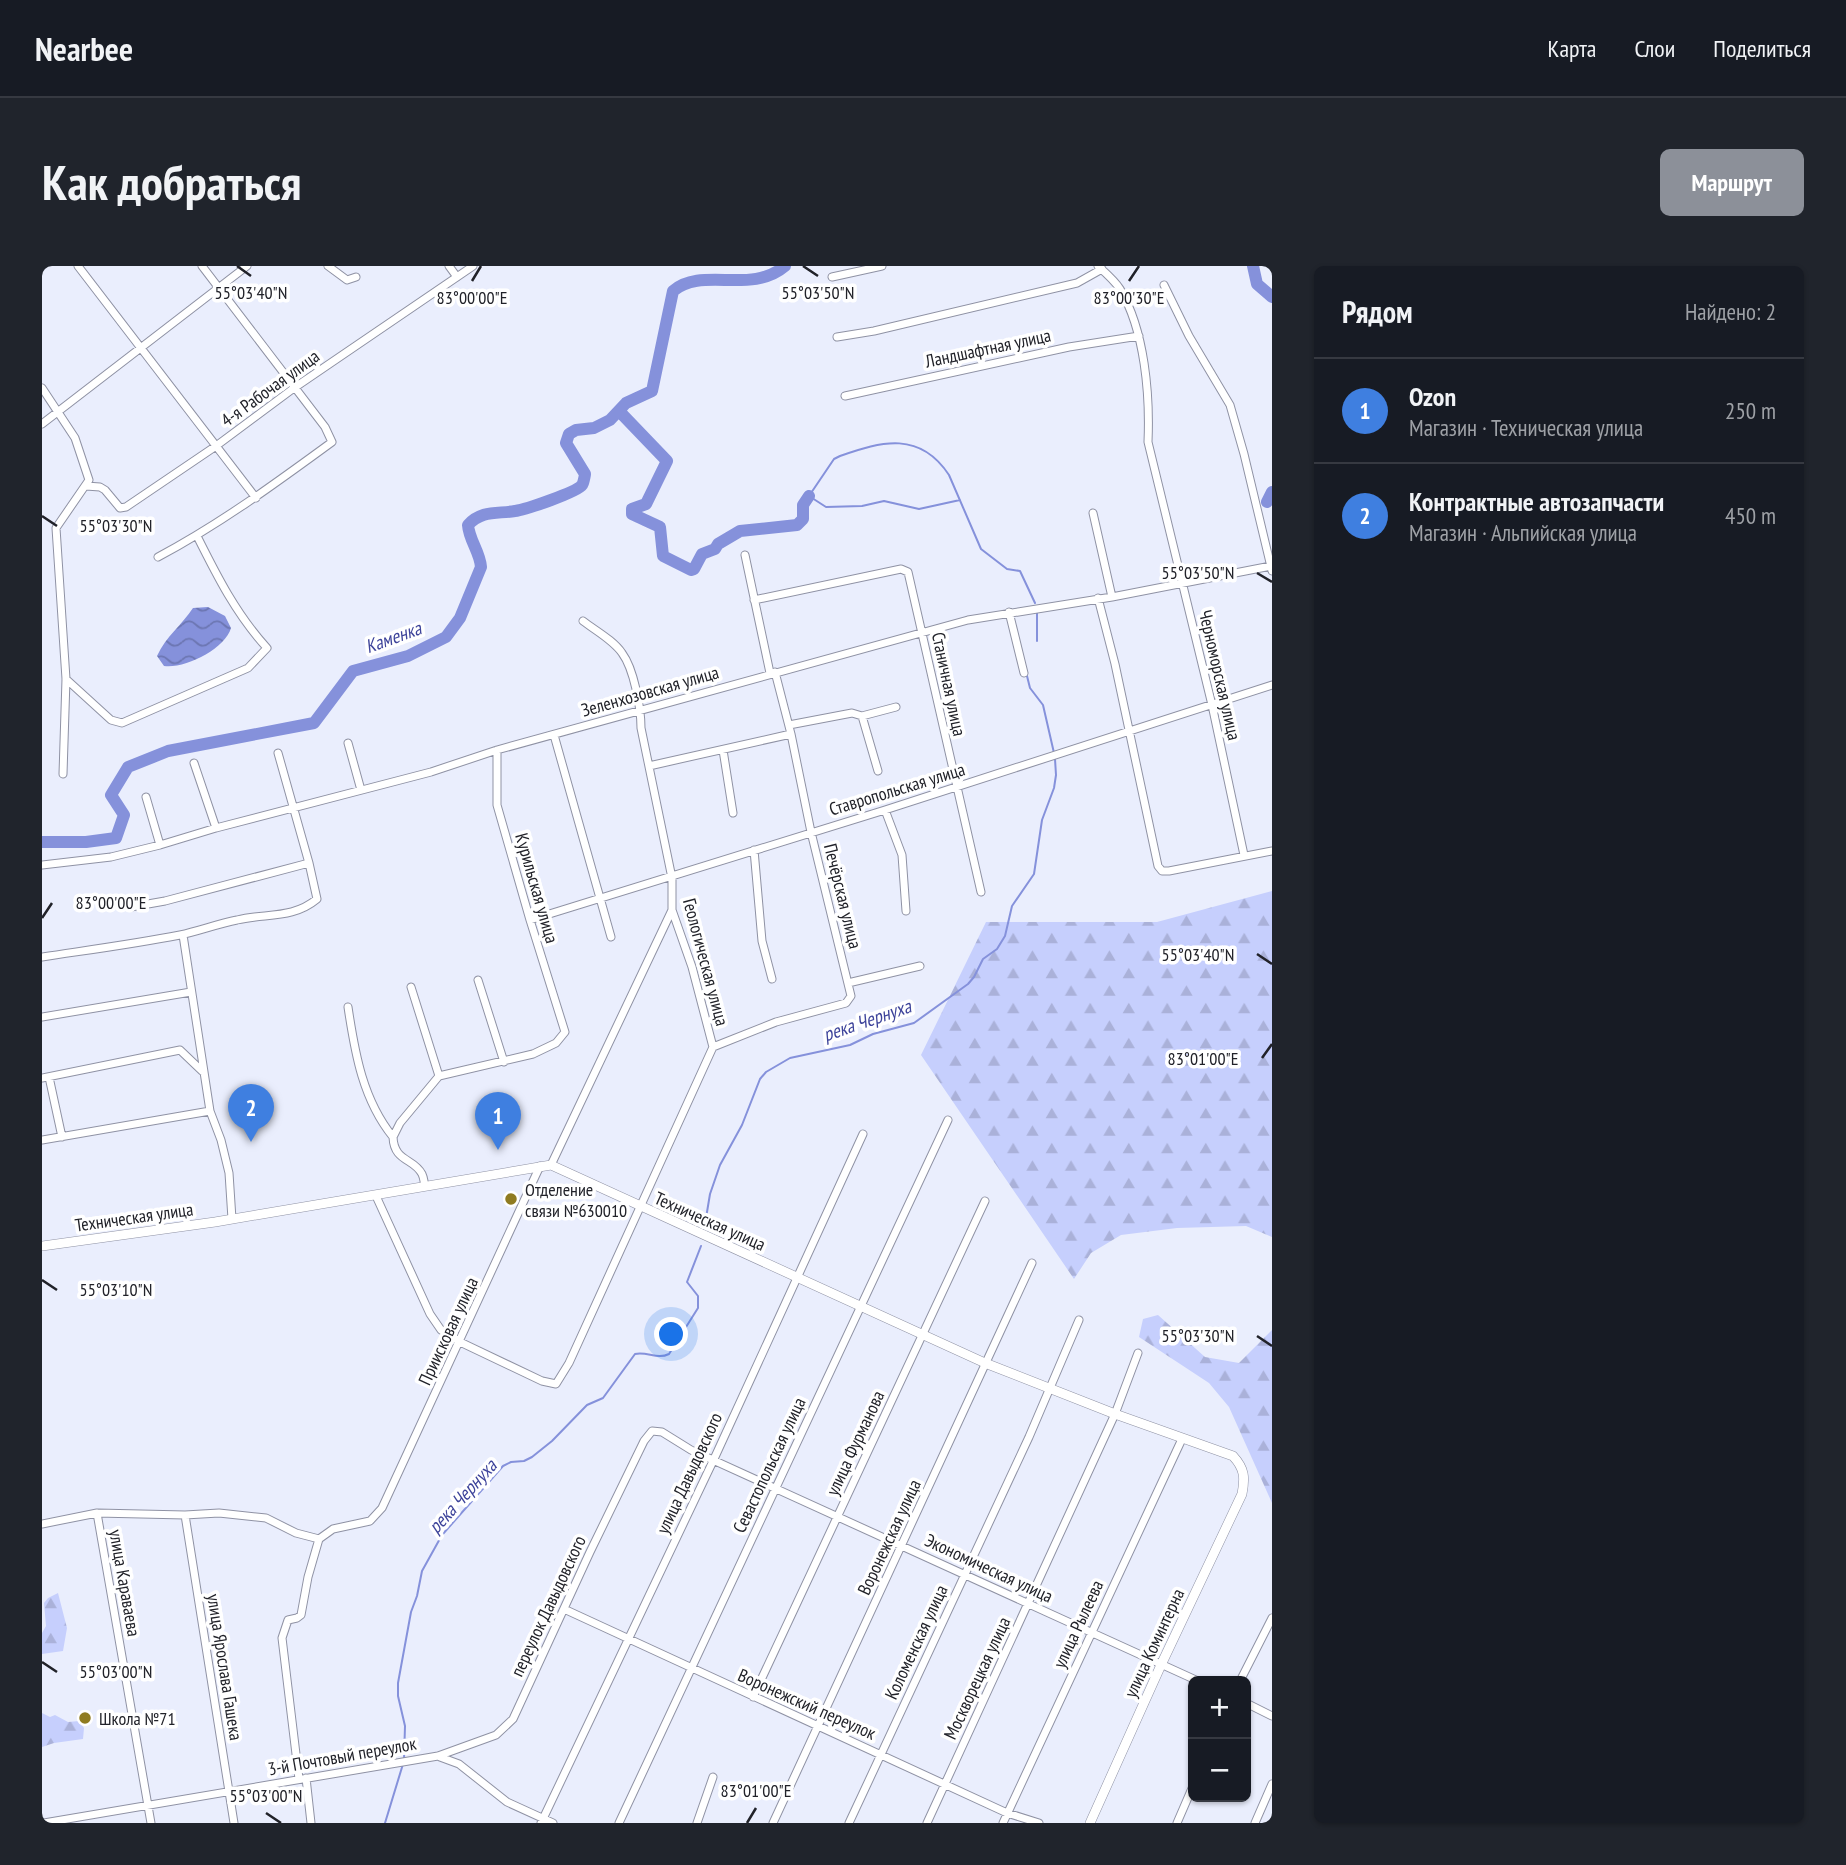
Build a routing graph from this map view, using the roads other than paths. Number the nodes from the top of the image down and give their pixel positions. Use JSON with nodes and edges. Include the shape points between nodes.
{"nodes":[{"id":1,"x":78,"y":266,"type":"edge"},
{"id":2,"x":202,"y":266,"type":"edge"},
{"id":3,"x":247,"y":266,"type":"edge"},
{"id":4,"x":328,"y":266,"type":"edge"},
{"id":5,"x":449,"y":266,"type":"edge"},
{"id":6,"x":473,"y":266,"type":"edge"},
{"id":7,"x":882,"y":266,"type":"edge"},
{"id":8,"x":1100,"y":267,"type":"edge"},
{"id":9,"x":356,"y":277,"type":"dead end"},
{"id":10,"x":457,"y":277,"type":"junction"},
{"id":11,"x":832,"y":277,"type":"dead end"},
{"id":12,"x":1164,"y":285,"type":"dead end"},
{"id":13,"x":218,"y":287,"type":"junction"},
{"id":14,"x":1139,"y":336,"type":"junction"},
{"id":15,"x":837,"y":337,"type":"dead end"},
{"id":16,"x":142,"y":347,"type":"junction"},
{"id":17,"x":42,"y":388,"type":"edge"},
{"id":18,"x":294,"y":388,"type":"junction"},
{"id":19,"x":845,"y":396,"type":"dead end"},
{"id":20,"x":57,"y":410,"type":"junction"},
{"id":21,"x":42,"y":424,"type":"edge"},
{"id":22,"x":216,"y":446,"type":"junction"},
{"id":23,"x":86,"y":486,"type":"junction"},
{"id":24,"x":256,"y":498,"type":"junction"},
{"id":25,"x":1093,"y":513,"type":"dead end"},
{"id":26,"x":197,"y":536,"type":"junction"},
{"id":27,"x":745,"y":555,"type":"dead end"},
{"id":28,"x":158,"y":557,"type":"dead end"},
{"id":29,"x":1271,"y":568,"type":"edge"},
{"id":30,"x":1182,"y":583,"type":"junction"},
{"id":31,"x":1112,"y":597,"type":"junction"},
{"id":32,"x":1098,"y":598,"type":"junction"},
{"id":33,"x":754,"y":600,"type":"junction"},
{"id":34,"x":1009,"y":612,"type":"junction"},
{"id":35,"x":583,"y":621,"type":"dead end"},
{"id":36,"x":922,"y":633,"type":"junction"},
{"id":37,"x":772,"y":673,"type":"junction"},
{"id":38,"x":1024,"y":673,"type":"dead end"},
{"id":39,"x":66,"y":679,"type":"junction"},
{"id":40,"x":1272,"y":685,"type":"edge"},
{"id":41,"x":1212,"y":705,"type":"junction"},
{"id":42,"x":897,"y":707,"type":"dead end"},
{"id":43,"x":641,"y":710,"type":"junction"},
{"id":44,"x":862,"y":716,"type":"junction"},
{"id":45,"x":789,"y":725,"type":"junction"},
{"id":46,"x":1129,"y":732,"type":"junction"},
{"id":47,"x":791,"y":734,"type":"junction"},
{"id":48,"x":554,"y":735,"type":"junction"},
{"id":49,"x":348,"y":743,"type":"dead end"},
{"id":50,"x":497,"y":750,"type":"junction"},
{"id":51,"x":723,"y":750,"type":"junction"},
{"id":52,"x":278,"y":753,"type":"dead end"},
{"id":53,"x":194,"y":763,"type":"dead end"},
{"id":54,"x":649,"y":766,"type":"junction"},
{"id":55,"x":878,"y":771,"type":"dead end"},
{"id":56,"x":63,"y":774,"type":"dead end"},
{"id":57,"x":956,"y":788,"type":"junction"},
{"id":58,"x":361,"y":790,"type":"junction"},
{"id":59,"x":146,"y":797,"type":"dead end"},
{"id":60,"x":293,"y":808,"type":"junction"},
{"id":61,"x":885,"y":810,"type":"junction"},
{"id":62,"x":733,"y":813,"type":"dead end"},
{"id":63,"x":216,"y":828,"type":"junction"},
{"id":64,"x":811,"y":832,"type":"junction"},
{"id":65,"x":160,"y":845,"type":"junction"},
{"id":66,"x":754,"y":850,"type":"junction"},
{"id":67,"x":1272,"y":850,"type":"edge"},
{"id":68,"x":1244,"y":855,"type":"junction"},
{"id":69,"x":309,"y":863,"type":"junction"},
{"id":70,"x":42,"y":865,"type":"edge"},
{"id":71,"x":671,"y":878,"type":"junction"},
{"id":72,"x":981,"y":892,"type":"dead end"},
{"id":73,"x":600,"y":900,"type":"junction"},
{"id":74,"x":131,"y":907,"type":"dead end"},
{"id":75,"x":672,"y":910,"type":"junction"},
{"id":76,"x":906,"y":911,"type":"dead end"},
{"id":77,"x":530,"y":920,"type":"junction"},
{"id":78,"x":183,"y":934,"type":"junction"},
{"id":79,"x":611,"y":937,"type":"dead end"},
{"id":80,"x":42,"y":957,"type":"edge"},
{"id":81,"x":920,"y":966,"type":"dead end"},
{"id":82,"x":772,"y":979,"type":"dead end"},
{"id":83,"x":478,"y":980,"type":"dead end"},
{"id":84,"x":848,"y":983,"type":"junction"},
{"id":85,"x":411,"y":987,"type":"dead end"},
{"id":86,"x":191,"y":992,"type":"junction"},
{"id":87,"x":348,"y":1007,"type":"dead end"},
{"id":88,"x":42,"y":1017,"type":"edge"},
{"id":89,"x":713,"y":1047,"type":"junction"},
{"id":90,"x":504,"y":1062,"type":"junction"},
{"id":91,"x":203,"y":1072,"type":"junction"},
{"id":92,"x":439,"y":1076,"type":"junction"},
{"id":93,"x":46,"y":1078,"type":"edge"},
{"id":94,"x":210,"y":1111,"type":"junction"},
{"id":95,"x":948,"y":1120,"type":"dead end"},
{"id":96,"x":863,"y":1134,"type":"dead end"},
{"id":97,"x":62,"y":1137,"type":"junction"},
{"id":98,"x":393,"y":1137,"type":"junction"},
{"id":99,"x":42,"y":1140,"type":"edge"},
{"id":100,"x":551,"y":1165,"type":"junction"},
{"id":101,"x":540,"y":1166,"type":"junction"},
{"id":102,"x":425,"y":1186,"type":"junction"},
{"id":103,"x":376,"y":1196,"type":"junction"},
{"id":104,"x":985,"y":1201,"type":"dead end"},
{"id":105,"x":640,"y":1207,"type":"junction"},
{"id":106,"x":232,"y":1219,"type":"junction"},
{"id":107,"x":42,"y":1246,"type":"edge"},
{"id":108,"x":1032,"y":1263,"type":"dead end"},
{"id":109,"x":797,"y":1277,"type":"junction"},
{"id":110,"x":860,"y":1305,"type":"junction"},
{"id":111,"x":1079,"y":1320,"type":"dead end"},
{"id":112,"x":923,"y":1334,"type":"junction"},
{"id":113,"x":460,"y":1342,"type":"junction"},
{"id":114,"x":1138,"y":1353,"type":"dead end"},
{"id":115,"x":985,"y":1363,"type":"junction"},
{"id":116,"x":1050,"y":1389,"type":"junction"},
{"id":117,"x":1115,"y":1414,"type":"junction"},
{"id":118,"x":652,"y":1431,"type":"joint"},
{"id":119,"x":1182,"y":1439,"type":"junction"},
{"id":120,"x":713,"y":1460,"type":"junction"},
{"id":121,"x":1245,"y":1477,"type":"joint"},
{"id":122,"x":775,"y":1488,"type":"junction"},
{"id":123,"x":97,"y":1513,"type":"junction"},
{"id":124,"x":185,"y":1515,"type":"junction"},
{"id":125,"x":838,"y":1517,"type":"junction"},
{"id":126,"x":42,"y":1524,"type":"edge"},
{"id":127,"x":319,"y":1539,"type":"junction"},
{"id":128,"x":902,"y":1546,"type":"junction"},
{"id":129,"x":965,"y":1575,"type":"junction"},
{"id":130,"x":1029,"y":1604,"type":"junction"},
{"id":131,"x":564,"y":1609,"type":"junction"},
{"id":132,"x":1272,"y":1618,"type":"edge"},
{"id":133,"x":1091,"y":1633,"type":"junction"},
{"id":134,"x":627,"y":1640,"type":"junction"},
{"id":135,"x":1161,"y":1665,"type":"junction"},
{"id":136,"x":692,"y":1670,"type":"junction"},
{"id":137,"x":1243,"y":1676,"type":"edge"},
{"id":138,"x":1188,"y":1677,"type":"edge"},
{"id":139,"x":753,"y":1697,"type":"junction"},
{"id":140,"x":1251,"y":1706,"type":"edge"},
{"id":141,"x":1272,"y":1716,"type":"edge"},
{"id":142,"x":818,"y":1727,"type":"junction"},
{"id":143,"x":881,"y":1754,"type":"junction"},
{"id":144,"x":438,"y":1756,"type":"junction"},
{"id":145,"x":713,"y":1777,"type":"dead end"},
{"id":146,"x":303,"y":1779,"type":"junction"},
{"id":147,"x":1272,"y":1784,"type":"edge"},
{"id":148,"x":945,"y":1785,"type":"junction"},
{"id":149,"x":228,"y":1791,"type":"junction"},
{"id":150,"x":1188,"y":1798,"type":"edge"},
{"id":151,"x":148,"y":1804,"type":"junction"},
{"id":152,"x":1007,"y":1813,"type":"junction"},
{"id":153,"x":67,"y":1821,"type":"edge"},
{"id":154,"x":542,"y":1821,"type":"edge"},
{"id":155,"x":44,"y":1823,"type":"edge"},
{"id":156,"x":151,"y":1823,"type":"edge"},
{"id":157,"x":233,"y":1823,"type":"edge"},
{"id":158,"x":311,"y":1823,"type":"edge"},
{"id":159,"x":553,"y":1823,"type":"edge"},
{"id":160,"x":619,"y":1823,"type":"edge"},
{"id":161,"x":697,"y":1823,"type":"edge"},
{"id":162,"x":773,"y":1823,"type":"edge"},
{"id":163,"x":849,"y":1823,"type":"edge"},
{"id":164,"x":927,"y":1823,"type":"edge"},
{"id":165,"x":1003,"y":1823,"type":"edge"},
{"id":166,"x":1039,"y":1823,"type":"edge"},
{"id":167,"x":1090,"y":1823,"type":"edge"},
{"id":168,"x":1177,"y":1823,"type":"edge"},
{"id":169,"x":1255,"y":1823,"type":"edge"}],
"edges":[{"from":1,"to":16,"type":"street"},
{"from":2,"to":13,"type":"street"},
{"from":3,"to":13,"type":"street"},
{"from":4,"to":9,"type":"street","via":[[347,280]]},
{"from":5,"to":10,"type":"street"},
{"from":6,"to":10,"type":"street","name":"4-я Рабочая улица"},
{"from":7,"to":11,"type":"street"},
{"from":8,"to":14,"type":"street","name":"Черноморская улица","via":[[1120,288]]},
{"from":8,"to":15,"type":"street","via":[[1077,283]]},
{"from":10,"to":18,"type":"street","name":"4-я Рабочая улица"},
{"from":12,"to":29,"type":"street","via":[[1230,405]]},
{"from":13,"to":16,"type":"street"},
{"from":13,"to":18,"type":"street"},
{"from":14,"to":19,"type":"street","name":"Ландшафтная улица"},
{"from":14,"to":30,"type":"street","name":"Черноморская улица","via":[[1148,442]]},
{"from":16,"to":20,"type":"street"},
{"from":16,"to":22,"type":"street"},
{"from":17,"to":20,"type":"street"},
{"from":18,"to":22,"type":"street","name":"4-я Рабочая улица"},
{"from":18,"to":24,"type":"street","via":[[332,442]]},
{"from":20,"to":21,"type":"street"},
{"from":20,"to":23,"type":"street","via":[[75,438],[88,473]]},
{"from":22,"to":23,"type":"street","name":"4-я Рабочая улица","via":[[126,507],[120,508],[100,487]]},
{"from":22,"to":24,"type":"street"},
{"from":23,"to":39,"type":"street","via":[[57,528]]},
{"from":24,"to":26,"type":"street"},
{"from":25,"to":31,"type":"street"},
{"from":26,"to":28,"type":"street"},
{"from":26,"to":39,"type":"street","via":[[226,592],[267,648],[248,668],[122,723],[111,720]]},
{"from":27,"to":33,"type":"street","name":"Печёрская улица"},
{"from":29,"to":30,"type":"street","name":"Зеленхозовская улица"},
{"from":30,"to":31,"type":"street","name":"Зеленхозовская улица"},
{"from":30,"to":41,"type":"street","name":"Черноморская улица"},
{"from":31,"to":32,"type":"street","name":"Зеленхозовская улица"},
{"from":32,"to":34,"type":"street","name":"Зеленхозовская улица"},
{"from":32,"to":46,"type":"street"},
{"from":33,"to":36,"type":"street","name":"Станичная улица","via":[[901,569],[911,577]]},
{"from":33,"to":37,"type":"street","name":"Печёрская улица"},
{"from":34,"to":36,"type":"street","name":"Зеленхозовская улица"},
{"from":34,"to":38,"type":"street"},
{"from":35,"to":43,"type":"street","name":"Геологическая улица","via":[[621,651]]},
{"from":36,"to":37,"type":"street","name":"Зеленхозовская улица"},
{"from":36,"to":57,"type":"street","name":"Станичная улица"},
{"from":37,"to":43,"type":"street","name":"Зеленхозовская улица"},
{"from":37,"to":45,"type":"street","name":"Печёрская улица"},
{"from":39,"to":56,"type":"street"},
{"from":40,"to":41,"type":"street","name":"Ставропольская улица"},
{"from":41,"to":46,"type":"street","name":"Ставропольская улица"},
{"from":41,"to":68,"type":"street","name":"Черноморская улица"},
{"from":42,"to":44,"type":"street"},
{"from":43,"to":48,"type":"street","name":"Зеленхозовская улица"},
{"from":43,"to":54,"type":"street","name":"Геологическая улица"},
{"from":44,"to":45,"type":"street","via":[[852,713]]},
{"from":44,"to":55,"type":"street"},
{"from":45,"to":47,"type":"street","name":"Печёрская улица"},
{"from":46,"to":57,"type":"street","name":"Ставропольская улица"},
{"from":46,"to":68,"type":"street","via":[[1162,871]]},
{"from":47,"to":51,"type":"street"},
{"from":47,"to":64,"type":"street","name":"Печёрская улица"},
{"from":48,"to":50,"type":"street","name":"Зеленхозовская улица"},
{"from":48,"to":73,"type":"street"},
{"from":49,"to":58,"type":"street"},
{"from":50,"to":58,"type":"street","name":"Зеленхозовская улица"},
{"from":50,"to":77,"type":"street","name":"Курильская улица","via":[[497,805]]},
{"from":51,"to":54,"type":"street"},
{"from":51,"to":62,"type":"street"},
{"from":52,"to":60,"type":"street"},
{"from":53,"to":63,"type":"street"},
{"from":54,"to":71,"type":"street","name":"Геологическая улица"},
{"from":57,"to":61,"type":"street","name":"Ставропольская улица"},
{"from":57,"to":72,"type":"street","name":"Станичная улица"},
{"from":58,"to":60,"type":"street","name":"Зеленхозовская улица"},
{"from":59,"to":65,"type":"street"},
{"from":60,"to":63,"type":"street","name":"Зеленхозовская улица"},
{"from":60,"to":69,"type":"street"},
{"from":61,"to":64,"type":"street","name":"Ставропольская улица"},
{"from":61,"to":76,"type":"street","via":[[902,855]]},
{"from":63,"to":65,"type":"street","name":"Зеленхозовская улица"},
{"from":64,"to":66,"type":"street","name":"Ставропольская улица"},
{"from":64,"to":84,"type":"street","name":"Печёрская улица"},
{"from":65,"to":70,"type":"street","name":"Зеленхозовская улица","via":[[111,857]]},
{"from":66,"to":71,"type":"street","name":"Ставропольская улица"},
{"from":66,"to":82,"type":"street","via":[[762,941]]},
{"from":67,"to":68,"type":"street"},
{"from":69,"to":74,"type":"street"},
{"from":69,"to":78,"type":"street","via":[[317,899],[308,907]]},
{"from":71,"to":73,"type":"street","name":"Ставропольская улица"},
{"from":71,"to":75,"type":"street","name":"Геологическая улица"},
{"from":73,"to":77,"type":"street","name":"Ставропольская улица"},
{"from":73,"to":79,"type":"street"},
{"from":75,"to":89,"type":"street","name":"Геологическая улица","via":[[690,957]]},
{"from":75,"to":100,"type":"street"},
{"from":77,"to":90,"type":"street","name":"Курильская улица","via":[[565,1032],[556,1043]]},
{"from":78,"to":80,"type":"street"},
{"from":78,"to":86,"type":"street"},
{"from":81,"to":84,"type":"street"},
{"from":83,"to":90,"type":"street"},
{"from":84,"to":89,"type":"street","name":"Печёрская улица","via":[[851,996],[846,1003],[776,1022]]},
{"from":85,"to":92,"type":"street"},
{"from":86,"to":88,"type":"street"},
{"from":86,"to":91,"type":"street"},
{"from":87,"to":98,"type":"street","via":[[369,1098]]},
{"from":89,"to":105,"type":"street","name":"Геологическая улица"},
{"from":90,"to":92,"type":"street"},
{"from":91,"to":93,"type":"street","via":[[180,1050]]},
{"from":91,"to":94,"type":"street"},
{"from":92,"to":98,"type":"street"},
{"from":93,"to":97,"type":"street"},
{"from":94,"to":97,"type":"street"},
{"from":94,"to":106,"type":"street","via":[[229,1173]]},
{"from":95,"to":110,"type":"street","name":"Севастопольская улица"},
{"from":96,"to":109,"type":"street","name":"улица Давыдовского"},
{"from":97,"to":99,"type":"street"},
{"from":98,"to":102,"type":"street","via":[[404,1161],[421,1172]]},
{"from":100,"to":101,"type":"street","name":"Техническая улица"},
{"from":100,"to":105,"type":"street","name":"Техническая улица"},
{"from":101,"to":102,"type":"street","name":"Техническая улица"},
{"from":101,"to":113,"type":"street","name":"Приисковая улица"},
{"from":102,"to":103,"type":"street","name":"Техническая улица"},
{"from":103,"to":106,"type":"street","name":"Техническая улица"},
{"from":103,"to":113,"type":"street","via":[[435,1324]]},
{"from":104,"to":112,"type":"street","name":"улица Фурманова"},
{"from":105,"to":109,"type":"street","name":"Техническая улица"},
{"from":105,"to":113,"type":"street","name":"Геологическая улица","via":[[556,1384]]},
{"from":106,"to":107,"type":"street","name":"Техническая улица"},
{"from":108,"to":115,"type":"street","name":"Воронежская улица"},
{"from":109,"to":110,"type":"street","name":"Техническая улица"},
{"from":109,"to":120,"type":"street","name":"улица Давыдовского"},
{"from":110,"to":112,"type":"street","name":"Техническая улица"},
{"from":110,"to":122,"type":"street","name":"Севастопольская улица"},
{"from":111,"to":116,"type":"street","name":"Коломенская улица"},
{"from":112,"to":115,"type":"street","name":"Техническая улица"},
{"from":112,"to":125,"type":"street","name":"улица Фурманова"},
{"from":113,"to":127,"type":"street","name":"Приисковая улица","via":[[382,1508],[370,1521],[333,1529]]},
{"from":114,"to":117,"type":"street","name":"Москворецкая улица"},
{"from":115,"to":116,"type":"street","name":"Техническая улица"},
{"from":115,"to":128,"type":"street","name":"Воронежская улица"},
{"from":116,"to":117,"type":"street","name":"Техническая улица"},
{"from":116,"to":129,"type":"street","name":"Коломенская улица"},
{"from":117,"to":119,"type":"street","name":"Техническая улица"},
{"from":117,"to":130,"type":"street","name":"Москворецкая улица"},
{"from":118,"to":120,"type":"street","name":"Экономическая улица"},
{"from":118,"to":131,"type":"street","name":"переулок Давыдовского"},
{"from":119,"to":121,"type":"street","name":"Техническая улица","via":[[1233,1456]]},
{"from":119,"to":133,"type":"street","name":"улица Рылеева"},
{"from":120,"to":122,"type":"street","name":"Экономическая улица"},
{"from":120,"to":134,"type":"street","name":"улица Давыдовского"},
{"from":121,"to":135,"type":"street","name":"улица Коминтерна","via":[[1228,1526]]},
{"from":122,"to":125,"type":"street","name":"Экономическая улица"},
{"from":122,"to":136,"type":"street","name":"Севастопольская улица"},
{"from":123,"to":124,"type":"street"},
{"from":123,"to":126,"type":"street"},
{"from":123,"to":151,"type":"street","name":"улица Караваева"},
{"from":124,"to":127,"type":"street","via":[[266,1518]]},
{"from":124,"to":149,"type":"street","name":"улица Ярослава Гашека"},
{"from":125,"to":128,"type":"street","name":"Экономическая улица"},
{"from":125,"to":139,"type":"street","name":"улица Фурманова"},
{"from":127,"to":146,"type":"street","via":[[301,1615],[288,1620],[282,1637]]},
{"from":128,"to":129,"type":"street","name":"Экономическая улица"},
{"from":128,"to":142,"type":"street","name":"Воронежская улица"},
{"from":129,"to":130,"type":"street","name":"Экономическая улица"},
{"from":129,"to":143,"type":"street","name":"Коломенская улица"},
{"from":130,"to":133,"type":"street","name":"Экономическая улица"},
{"from":130,"to":148,"type":"street","name":"Москворецкая улица"},
{"from":131,"to":134,"type":"street","name":"Воронежский переулок"},
{"from":131,"to":144,"type":"street","name":"переулок Давыдовского","via":[[506,1728]]},
{"from":132,"to":137,"type":"street"},
{"from":133,"to":135,"type":"street","name":"Экономическая улица"},
{"from":133,"to":152,"type":"street","name":"улица Рылеева"},
{"from":134,"to":136,"type":"street","name":"Воронежский переулок"},
{"from":134,"to":154,"type":"street","name":"улица Давыдовского"},
{"from":135,"to":138,"type":"street","name":"Экономическая улица"},
{"from":135,"to":167,"type":"street","name":"улица Коминтерна"},
{"from":136,"to":139,"type":"street","name":"Воронежский переулок"},
{"from":136,"to":160,"type":"street","name":"Севастопольская улица"},
{"from":139,"to":142,"type":"street","name":"Воронежский переулок"},
{"from":140,"to":141,"type":"street"},
{"from":142,"to":143,"type":"street","name":"Воронежский переулок"},
{"from":142,"to":162,"type":"street","name":"Воронежская улица"},
{"from":143,"to":148,"type":"street","name":"Воронежский переулок"},
{"from":143,"to":163,"type":"street","name":"Коломенская улица"},
{"from":144,"to":146,"type":"street","name":"3-й Почтовый переулок"},
{"from":144,"to":154,"type":"street","via":[[459,1763],[507,1802]]},
{"from":145,"to":161,"type":"street"},
{"from":146,"to":149,"type":"street","name":"3-й Почтовый переулок"},
{"from":146,"to":158,"type":"street"},
{"from":147,"to":169,"type":"street"},
{"from":148,"to":152,"type":"street","name":"Воронежский переулок"},
{"from":148,"to":164,"type":"street","name":"Москворецкая улица"},
{"from":149,"to":151,"type":"street","name":"3-й Почтовый переулок"},
{"from":149,"to":157,"type":"street","name":"улица Ярослава Гашека"},
{"from":150,"to":168,"type":"street"},
{"from":151,"to":153,"type":"street","name":"3-й Почтовый переулок"},
{"from":151,"to":156,"type":"street","name":"улица Караваева"},
{"from":152,"to":165,"type":"street","name":"улица Рылеева"},
{"from":152,"to":166,"type":"street","name":"Воронежский переулок"},
{"from":153,"to":155,"type":"street","name":"3-й Почтовый переулок"},
{"from":154,"to":159,"type":"street"}]}
